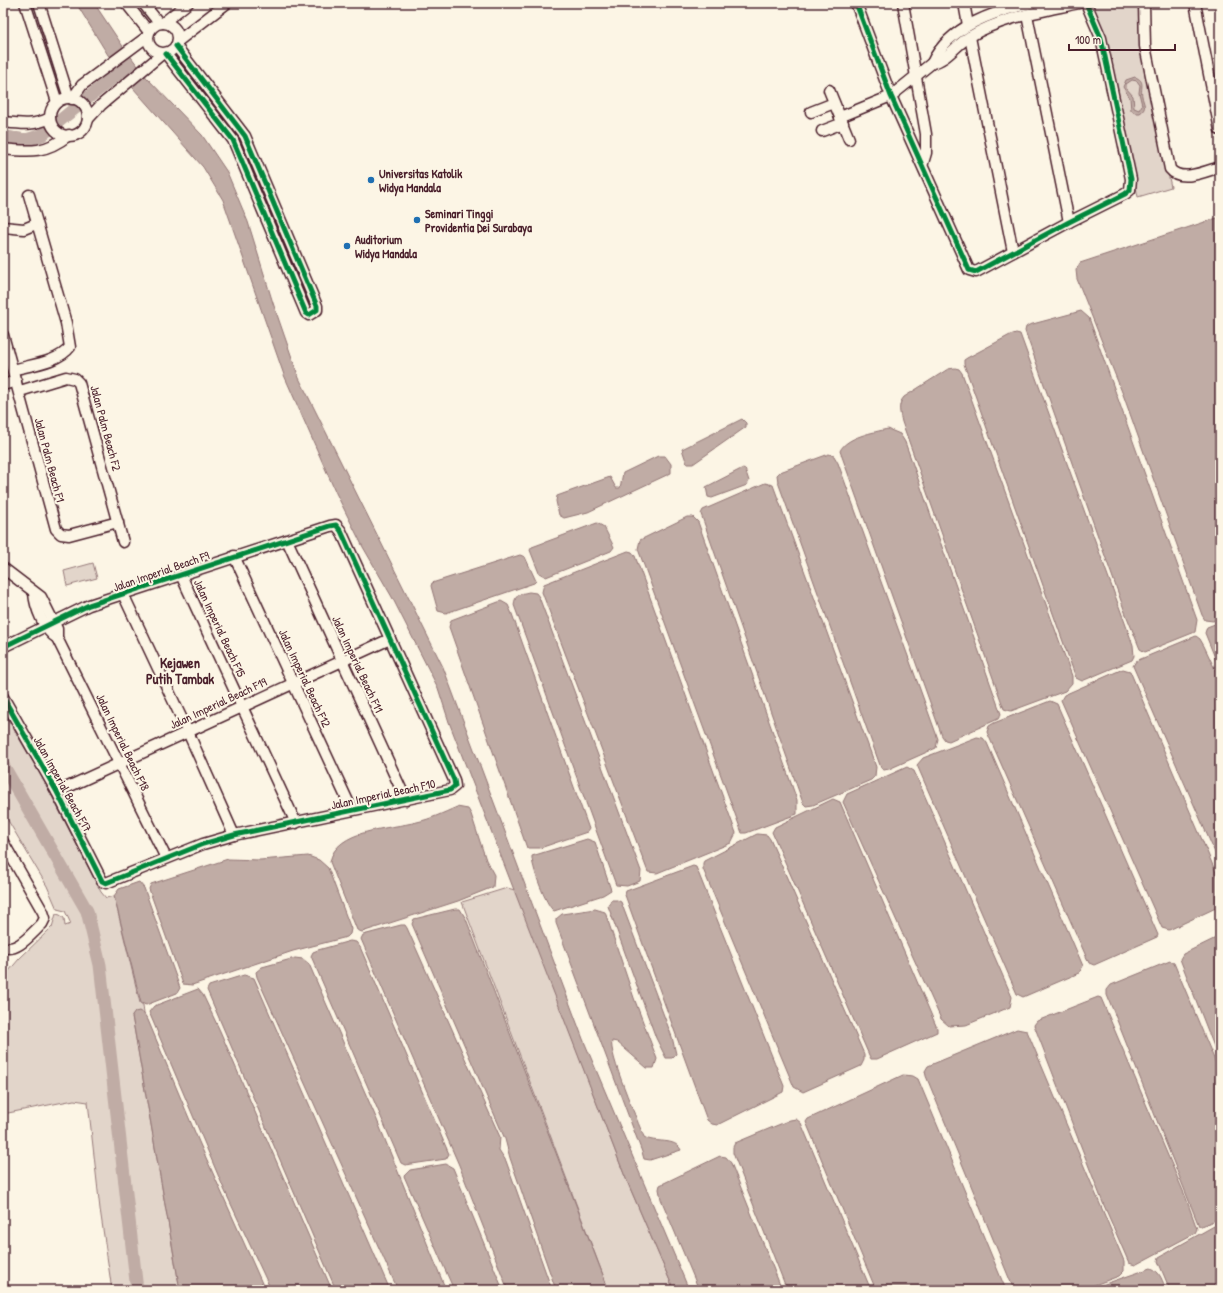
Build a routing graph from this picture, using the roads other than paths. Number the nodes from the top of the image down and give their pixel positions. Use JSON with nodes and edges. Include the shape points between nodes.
{"nodes":[{"id":1,"x":25,"y":3,"type":"edge"},
{"id":2,"x":39,"y":3,"type":"edge"},
{"id":3,"x":126,"y":3,"type":"edge"},
{"id":4,"x":143,"y":3,"type":"edge"},
{"id":5,"x":188,"y":3,"type":"edge"},
{"id":6,"x":227,"y":3,"type":"edge"},
{"id":7,"x":856,"y":3,"type":"edge"},
{"id":8,"x":902,"y":3,"type":"edge"},
{"id":9,"x":964,"y":3,"type":"edge"},
{"id":10,"x":1027,"y":3,"type":"edge"},
{"id":11,"x":1079,"y":3,"type":"edge"},
{"id":12,"x":1086,"y":3,"type":"edge"},
{"id":13,"x":1144,"y":3,"type":"edge"},
{"id":14,"x":1195,"y":3,"type":"edge"},
{"id":15,"x":1027,"y":15,"type":"junction"},
{"id":16,"x":161,"y":23,"type":"junction"},
{"id":17,"x":968,"y":25,"type":"junction"},
{"id":18,"x":148,"y":34,"type":"junction"},
{"id":19,"x":970,"y":36,"type":"junction"},
{"id":20,"x":177,"y":44,"type":"junction"},
{"id":21,"x":164,"y":54,"type":"junction"},
{"id":22,"x":932,"y":63,"type":"junction"},
{"id":23,"x":917,"y":76,"type":"junction"},
{"id":24,"x":829,"y":90,"type":"dead end"},
{"id":25,"x":891,"y":96,"type":"junction"},
{"id":26,"x":71,"y":98,"type":"junction"},
{"id":27,"x":57,"y":102,"type":"junction"},
{"id":28,"x":834,"y":103,"type":"junction"},
{"id":29,"x":811,"y":112,"type":"dead end"},
{"id":30,"x":50,"y":118,"type":"junction"},
{"id":31,"x":88,"y":119,"type":"junction"},
{"id":32,"x":841,"y":120,"type":"junction"},
{"id":33,"x":3,"y":122,"type":"edge"},
{"id":34,"x":1220,"y":130,"type":"edge"},
{"id":35,"x":822,"y":131,"type":"dead end"},
{"id":36,"x":69,"y":135,"type":"junction"},
{"id":37,"x":849,"y":139,"type":"dead end"},
{"id":38,"x":3,"y":149,"type":"edge"},
{"id":39,"x":923,"y":163,"type":"junction"},
{"id":40,"x":1220,"y":167,"type":"edge"},
{"id":41,"x":265,"y":185,"type":"junction"},
{"id":42,"x":254,"y":190,"type":"junction"},
{"id":43,"x":29,"y":195,"type":"dead end"},
{"id":44,"x":1069,"y":222,"type":"junction"},
{"id":45,"x":36,"y":224,"type":"junction"},
{"id":46,"x":3,"y":226,"type":"edge"},
{"id":47,"x":1013,"y":252,"type":"junction"},
{"id":48,"x":3,"y":335,"type":"edge"},
{"id":49,"x":13,"y":370,"type":"junction"},
{"id":50,"x":16,"y":381,"type":"junction"},
{"id":51,"x":3,"y":384,"type":"edge"},
{"id":52,"x":20,"y":391,"type":"junction"},
{"id":53,"x":118,"y":522,"type":"junction"},
{"id":54,"x":330,"y":526,"type":"joint"},
{"id":55,"x":287,"y":540,"type":"junction"},
{"id":56,"x":123,"y":542,"type":"dead end"},
{"id":57,"x":234,"y":556,"type":"junction"},
{"id":58,"x":3,"y":568,"type":"edge"},
{"id":59,"x":181,"y":575,"type":"junction"},
{"id":60,"x":123,"y":594,"type":"junction"},
{"id":61,"x":50,"y":624,"type":"junction"},
{"id":62,"x":390,"y":639,"type":"junction"},
{"id":63,"x":3,"y":647,"type":"edge"},
{"id":64,"x":343,"y":660,"type":"junction"},
{"id":65,"x":293,"y":683,"type":"junction"},
{"id":66,"x":3,"y":697,"type":"edge"},
{"id":67,"x":242,"y":707,"type":"junction"},
{"id":68,"x":188,"y":732,"type":"junction"},
{"id":69,"x":119,"y":764,"type":"junction"},
{"id":70,"x":57,"y":792,"type":"junction"},
{"id":71,"x":406,"y":800,"type":"junction"},
{"id":72,"x":352,"y":810,"type":"junction"},
{"id":73,"x":296,"y":822,"type":"junction"},
{"id":74,"x":234,"y":835,"type":"junction"},
{"id":75,"x":3,"y":842,"type":"edge"},
{"id":76,"x":6,"y":853,"type":"edge"},
{"id":77,"x":166,"y":858,"type":"junction"},
{"id":78,"x":102,"y":881,"type":"joint"},
{"id":79,"x":3,"y":947,"type":"edge"}],
"edges":[{"from":1,"to":27,"type":"street"},
{"from":2,"to":26,"type":"street"},
{"from":3,"to":18,"type":"street"},
{"from":4,"to":16,"type":"street"},
{"from":5,"to":16,"type":"street"},
{"from":6,"to":20,"type":"street"},
{"from":7,"to":25,"type":"street"},
{"from":8,"to":23,"type":"street"},
{"from":9,"to":17,"type":"street"},
{"from":10,"to":17,"type":"street"},
{"from":11,"to":15,"type":"street"},
{"from":12,"to":44,"type":"street","via":[[1101,38],[1131,184],[1130,190],[1125,194]]},
{"from":13,"to":40,"type":"street","via":[[1145,46],[1170,168],[1177,175],[1185,176]]},
{"from":14,"to":34,"type":"street"},
{"from":15,"to":19,"type":"street"},
{"from":15,"to":44,"type":"street"},
{"from":16,"to":18,"type":"street","via":[[153,26]]},
{"from":16,"to":20,"type":"street","via":[[176,30]]},
{"from":17,"to":22,"type":"street","via":[[944,45]]},
{"from":18,"to":21,"type":"street","via":[[151,48]]},
{"from":18,"to":26,"type":"street","via":[[102,69]]},
{"from":19,"to":22,"type":"street","via":[[941,61]]},
{"from":19,"to":47,"type":"street"},
{"from":20,"to":21,"type":"street"},
{"from":20,"to":41,"type":"street","via":[[245,136]]},
{"from":21,"to":31,"type":"street","via":[[117,91]]},
{"from":21,"to":42,"type":"street","via":[[233,140]]},
{"from":22,"to":23,"type":"street"},
{"from":23,"to":25,"type":"street"},
{"from":23,"to":39,"type":"street","via":[[926,134]]},
{"from":24,"to":28,"type":"street"},
{"from":25,"to":32,"type":"street"},
{"from":25,"to":39,"type":"street"},
{"from":26,"to":27,"type":"street"},
{"from":26,"to":31,"type":"street","via":[[81,102]]},
{"from":27,"to":30,"type":"street"},
{"from":28,"to":29,"type":"street"},
{"from":28,"to":32,"type":"street"},
{"from":30,"to":33,"type":"street","via":[[40,124],[30,125]]},
{"from":30,"to":36,"type":"street","via":[[56,130]]},
{"from":31,"to":36,"type":"street","via":[[81,131]]},
{"from":32,"to":35,"type":"street"},
{"from":32,"to":37,"type":"street"},
{"from":36,"to":38,"type":"street","via":[[41,151]]},
{"from":39,"to":47,"type":"street","via":[[969,270],[980,272]]},
{"from":41,"to":42,"type":"street"},
{"from":41,"to":42,"type":"street","via":[[317,306],[317,310],[309,315]]},
{"from":43,"to":45,"type":"street"},
{"from":44,"to":47,"type":"street"},
{"from":45,"to":46,"type":"street","via":[[24,229]]},
{"from":45,"to":49,"type":"street","via":[[66,323],[70,347],[56,358]]},
{"from":48,"to":49,"type":"street","name":"Jalan Palm Beach F1"},
{"from":49,"to":50,"type":"street","name":"Jalan Palm Beach F1"},
{"from":50,"to":51,"type":"street"},
{"from":50,"to":52,"type":"street","name":"Jalan Palm Beach F1"},
{"from":52,"to":53,"type":"street","name":"Jalan Palm Beach F2","via":[[66,377],[79,383]]},
{"from":52,"to":53,"type":"street","name":"Jalan Palm Beach F1","via":[[56,529],[61,534],[69,535]]},
{"from":53,"to":56,"type":"street","name":"Jalan Palm Beach F2"},
{"from":54,"to":55,"type":"street","name":"Jalan Imperial Beach F9"},
{"from":54,"to":62,"type":"street","name":"Jalan Imperial Beach F10","via":[[336,525],[341,531]]},
{"from":55,"to":57,"type":"street","name":"Jalan Imperial Beach F9"},
{"from":55,"to":64,"type":"street","name":"Jalan Imperial Beach F11"},
{"from":57,"to":59,"type":"street","name":"Jalan Imperial Beach F9"},
{"from":57,"to":65,"type":"street","name":"Jalan Imperial Beach F12"},
{"from":58,"to":61,"type":"street","name":"Jalan Imperial Beach F18","via":[[41,597]]},
{"from":59,"to":60,"type":"street","name":"Jalan Imperial Beach F9"},
{"from":59,"to":67,"type":"street","name":"Jalan Imperial Beach F15"},
{"from":60,"to":61,"type":"street","name":"Jalan Imperial Beach F9"},
{"from":60,"to":68,"type":"street"},
{"from":61,"to":63,"type":"street","name":"Jalan Imperial Beach F9"},
{"from":61,"to":69,"type":"street","name":"Jalan Imperial Beach F18","via":[[57,629],[57,638]]},
{"from":62,"to":64,"type":"street","name":"Jalan Imperial Beach F19"},
{"from":62,"to":71,"type":"street","name":"Jalan Imperial Beach F10","via":[[455,783],[450,790]]},
{"from":64,"to":65,"type":"street","name":"Jalan Imperial Beach F19"},
{"from":64,"to":71,"type":"street","name":"Jalan Imperial Beach F11"},
{"from":65,"to":67,"type":"street","name":"Jalan Imperial Beach F19"},
{"from":65,"to":72,"type":"street","name":"Jalan Imperial Beach F12"},
{"from":66,"to":70,"type":"street","name":"Jalan Imperial Beach F17"},
{"from":67,"to":68,"type":"street","name":"Jalan Imperial Beach F19"},
{"from":67,"to":73,"type":"street","name":"Jalan Imperial Beach F15"},
{"from":68,"to":69,"type":"street","name":"Jalan Imperial Beach F19"},
{"from":68,"to":74,"type":"street"},
{"from":69,"to":70,"type":"street","name":"Jalan Imperial Beach F19"},
{"from":69,"to":77,"type":"street","name":"Jalan Imperial Beach F18"},
{"from":70,"to":78,"type":"street","name":"Jalan Imperial Beach F17"},
{"from":71,"to":72,"type":"street","name":"Jalan Imperial Beach F10"},
{"from":72,"to":73,"type":"street","name":"Jalan Imperial Beach F10"},
{"from":73,"to":74,"type":"street","name":"Jalan Imperial Beach F10"},
{"from":74,"to":77,"type":"street","name":"Jalan Imperial Beach F10"},
{"from":75,"to":76,"type":"street"},
{"from":76,"to":79,"type":"street","via":[[45,918],[42,924],[15,948]]},
{"from":77,"to":78,"type":"street","name":"Jalan Imperial Beach F10","via":[[111,882]]}]}
